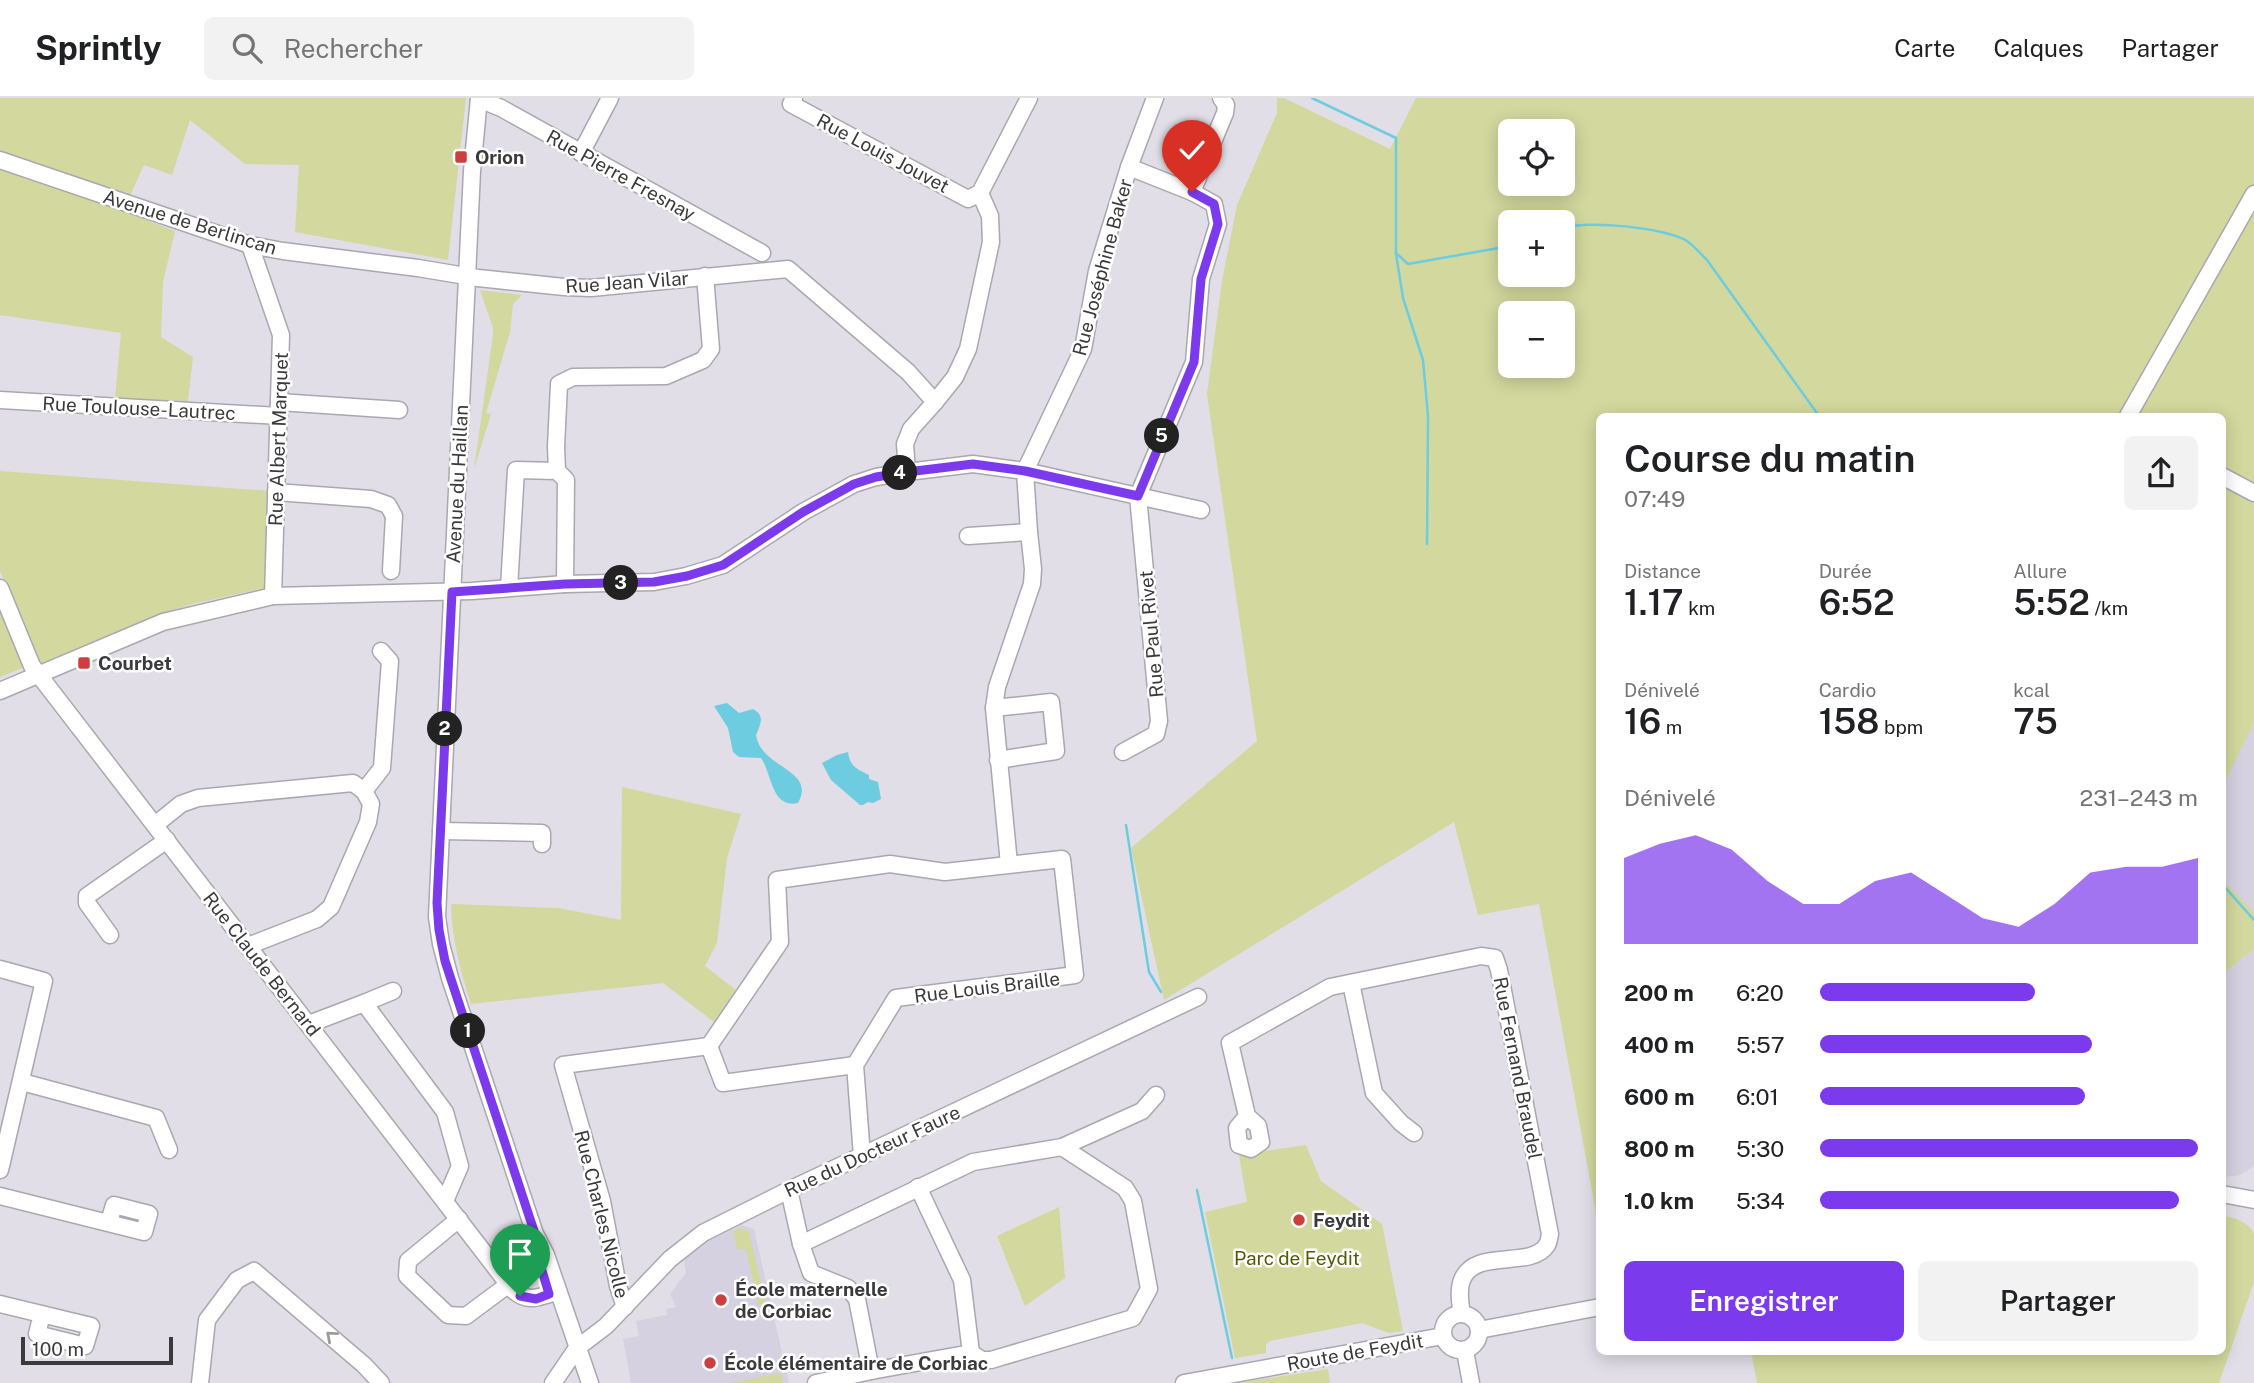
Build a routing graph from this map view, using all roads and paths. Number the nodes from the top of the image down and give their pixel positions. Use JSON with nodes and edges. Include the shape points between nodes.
{"nodes":[{"id":1,"x":479,"y":98,"type":"edge"},
{"id":2,"x":610,"y":98,"type":"edge"},
{"id":3,"x":794,"y":98,"type":"edge"},
{"id":4,"x":1029,"y":98,"type":"edge"},
{"id":5,"x":1155,"y":98,"type":"edge"},
{"id":6,"x":1221,"y":98,"type":"edge"},
{"id":7,"x":581,"y":153,"type":"junction"},
{"id":8,"x":0,"y":160,"type":"edge"},
{"id":9,"x":1129,"y":167,"type":"junction"},
{"id":10,"x":1192,"y":192,"type":"junction"},
{"id":11,"x":980,"y":193,"type":"junction"},
{"id":12,"x":2253,"y":199,"type":"edge"},
{"id":13,"x":250,"y":245,"type":"junction"},
{"id":14,"x":762,"y":253,"type":"dead end"},
{"id":15,"x":467,"y":275,"type":"junction"},
{"id":16,"x":705,"y":276,"type":"junction"},
{"id":17,"x":0,"y":400,"type":"edge"},
{"id":18,"x":935,"y":402,"type":"junction"},
{"id":19,"x":279,"y":409,"type":"junction"},
{"id":20,"x":399,"y":410,"type":"dead end"},
{"id":21,"x":2130,"y":413,"type":"edge"},
{"id":22,"x":557,"y":471,"type":"junction"},
{"id":23,"x":1025,"y":471,"type":"junction"},
{"id":24,"x":907,"y":472,"type":"junction"},
{"id":25,"x":2226,"y":477,"type":"edge"},
{"id":26,"x":276,"y":492,"type":"junction"},
{"id":27,"x":2254,"y":493,"type":"edge"},
{"id":28,"x":1138,"y":496,"type":"junction"},
{"id":29,"x":1201,"y":510,"type":"dead end"},
{"id":30,"x":1029,"y":532,"type":"junction"},
{"id":31,"x":968,"y":537,"type":"dead end"},
{"id":32,"x":391,"y":571,"type":"dead end"},
{"id":33,"x":565,"y":584,"type":"junction"},
{"id":34,"x":0,"y":588,"type":"edge"},
{"id":35,"x":509,"y":588,"type":"junction"},
{"id":36,"x":452,"y":592,"type":"junction"},
{"id":37,"x":274,"y":596,"type":"junction"},
{"id":38,"x":381,"y":651,"type":"dead end"},
{"id":39,"x":39,"y":674,"type":"junction"},
{"id":40,"x":0,"y":691,"type":"edge"},
{"id":41,"x":995,"y":708,"type":"junction"},
{"id":42,"x":1123,"y":752,"type":"dead end"},
{"id":43,"x":998,"y":760,"type":"junction"},
{"id":44,"x":364,"y":791,"type":"junction"},
{"id":45,"x":155,"y":825,"type":"junction"},
{"id":46,"x":441,"y":831,"type":"junction"},
{"id":47,"x":167,"y":840,"type":"junction"},
{"id":48,"x":542,"y":844,"type":"dead end"},
{"id":49,"x":1009,"y":864,"type":"junction"},
{"id":50,"x":110,"y":935,"type":"dead end"},
{"id":51,"x":248,"y":946,"type":"junction"},
{"id":52,"x":0,"y":969,"type":"edge"},
{"id":53,"x":1351,"y":983,"type":"junction"},
{"id":54,"x":393,"y":991,"type":"dead end"},
{"id":55,"x":1198,"y":997,"type":"dead end"},
{"id":56,"x":364,"y":1003,"type":"junction"},
{"id":57,"x":309,"y":1024,"type":"junction"},
{"id":58,"x":709,"y":1046,"type":"junction"},
{"id":59,"x":855,"y":1065,"type":"junction"},
{"id":60,"x":22,"y":1082,"type":"junction"},
{"id":61,"x":1156,"y":1095,"type":"dead end"},
{"id":62,"x":7,"y":1108,"type":"edge"},
{"id":63,"x":1247,"y":1116,"type":"dead end"},
{"id":64,"x":1414,"y":1133,"type":"dead end"},
{"id":65,"x":1062,"y":1147,"type":"junction"},
{"id":66,"x":169,"y":1150,"type":"dead end"},
{"id":67,"x":862,"y":1156,"type":"junction"},
{"id":68,"x":0,"y":1170,"type":"edge"},
{"id":69,"x":918,"y":1187,"type":"junction"},
{"id":70,"x":789,"y":1190,"type":"junction"},
{"id":71,"x":2254,"y":1191,"type":"edge"},
{"id":72,"x":2226,"y":1194,"type":"edge"},
{"id":73,"x":2226,"y":1195,"type":"edge"},
{"id":74,"x":0,"y":1196,"type":"edge"},
{"id":75,"x":2254,"y":1200,"type":"edge"},
{"id":76,"x":445,"y":1201,"type":"junction"},
{"id":77,"x":459,"y":1219,"type":"junction"},
{"id":78,"x":109,"y":1222,"type":"dead end"},
{"id":79,"x":802,"y":1244,"type":"junction"},
{"id":80,"x":509,"y":1284,"type":"junction"},
{"id":81,"x":553,"y":1293,"type":"junction"},
{"id":82,"x":0,"y":1304,"type":"edge"},
{"id":83,"x":625,"y":1307,"type":"junction"},
{"id":84,"x":1596,"y":1308,"type":"edge"},
{"id":85,"x":42,"y":1314,"type":"dead end"},
{"id":86,"x":1462,"y":1314,"type":"junction"},
{"id":87,"x":1479,"y":1330,"type":"junction"},
{"id":88,"x":1443,"y":1336,"type":"junction"},
{"id":89,"x":1465,"y":1350,"type":"junction"},
{"id":90,"x":574,"y":1352,"type":"junction"},
{"id":91,"x":971,"y":1353,"type":"junction"},
{"id":92,"x":871,"y":1371,"type":"junction"},
{"id":93,"x":200,"y":1375,"type":"edge"},
{"id":94,"x":381,"y":1383,"type":"edge"},
{"id":95,"x":553,"y":1383,"type":"edge"},
{"id":96,"x":580,"y":1383,"type":"edge"},
{"id":97,"x":590,"y":1383,"type":"edge"},
{"id":98,"x":816,"y":1383,"type":"edge"},
{"id":99,"x":1184,"y":1383,"type":"edge"},
{"id":100,"x":1471,"y":1383,"type":"edge"}],
"edges":[{"from":1,"to":7,"type":"street","name":"Rue Pierre Fresnay"},
{"from":1,"to":15,"type":"street","name":"Avenue du Haillan"},
{"from":2,"to":7,"type":"street"},
{"from":3,"to":11,"type":"street","name":"Rue Louis Jouvet","via":[[791,104],[968,199]]},
{"from":4,"to":11,"type":"street"},
{"from":5,"to":9,"type":"street","name":"Rue Joséphine Baker"},
{"from":6,"to":10,"type":"street","via":[[1225,113]]},
{"from":7,"to":14,"type":"street","name":"Rue Pierre Fresnay"},
{"from":8,"to":13,"type":"street","name":"Avenue de Berlincan"},
{"from":9,"to":10,"type":"street"},
{"from":9,"to":23,"type":"street","name":"Rue Joséphine Baker","via":[[1097,271],[1083,349]]},
{"from":10,"to":28,"type":"street","via":[[1214,204],[1218,224],[1201,279],[1194,362]]},
{"from":11,"to":18,"type":"street","via":[[990,216],[989,249],[968,349],[955,377]]},
{"from":12,"to":21,"type":"street"},
{"from":13,"to":15,"type":"street","name":"Avenue de Berlincan"},
{"from":13,"to":19,"type":"street","name":"Rue Albert Marquet","via":[[281,335]]},
{"from":15,"to":16,"type":"street","name":"Rue Jean Vilar","via":[[591,288]]},
{"from":15,"to":36,"type":"street","name":"Avenue du Haillan"},
{"from":16,"to":18,"type":"street","name":"Rue Jean Vilar","via":[[788,269],[908,372]]},
{"from":16,"to":22,"type":"street","via":[[711,349],[704,360],[666,376],[573,377],[559,384]]},
{"from":17,"to":19,"type":"street","name":"Rue Toulouse-Lautrec"},
{"from":18,"to":24,"type":"street","via":[[911,429],[905,444]]},
{"from":19,"to":20,"type":"street","name":"Rue Toulouse-Lautrec"},
{"from":19,"to":26,"type":"street","name":"Rue Albert Marquet"},
{"from":22,"to":33,"type":"street","via":[[566,480]]},
{"from":22,"to":35,"type":"street","via":[[516,470]]},
{"from":23,"to":24,"type":"street","via":[[973,464]]},
{"from":23,"to":28,"type":"street"},
{"from":23,"to":30,"type":"street"},
{"from":24,"to":33,"type":"street","via":[[854,484],[723,565],[654,582]]},
{"from":25,"to":27,"type":"street"},
{"from":26,"to":32,"type":"street","via":[[371,499],[388,505],[394,516]]},
{"from":26,"to":37,"type":"street","name":"Rue Albert Marquet"},
{"from":28,"to":29,"type":"street"},
{"from":28,"to":42,"type":"street","name":"Rue Paul Rivet","via":[[1159,721],[1156,734]]},
{"from":30,"to":31,"type":"street"},
{"from":30,"to":41,"type":"street","via":[[1032,584],[997,687]]},
{"from":33,"to":35,"type":"street"},
{"from":34,"to":39,"type":"street","name":"Rue Claude Bernard"},
{"from":35,"to":36,"type":"street"},
{"from":36,"to":37,"type":"street"},
{"from":36,"to":46,"type":"street","name":"Avenue du Haillan"},
{"from":37,"to":39,"type":"street","via":[[163,622]]},
{"from":38,"to":44,"type":"street","via":[[390,661],[382,768]]},
{"from":39,"to":40,"type":"street"},
{"from":39,"to":45,"type":"street","name":"Rue Claude Bernard"},
{"from":41,"to":43,"type":"street"},
{"from":41,"to":43,"type":"street","via":[[1051,702],[1056,751]]},
{"from":43,"to":49,"type":"street"},
{"from":44,"to":45,"type":"street","via":[[353,783],[198,798],[181,804]]},
{"from":44,"to":51,"type":"street","via":[[371,804],[368,822],[331,907],[317,919]]},
{"from":45,"to":47,"type":"street","name":"Rue Claude Bernard"},
{"from":46,"to":48,"type":"street","via":[[542,834]]},
{"from":46,"to":81,"type":"street","name":"Avenue du Haillan","via":[[437,903],[441,944],[535,1234],[546,1255]]},
{"from":47,"to":50,"type":"street","via":[[88,896],[87,903]]},
{"from":47,"to":51,"type":"street","name":"Rue Claude Bernard"},
{"from":49,"to":58,"type":"street","name":"Rue Louis Braille","via":[[945,872],[890,864],[777,880],[780,942]]},
{"from":49,"to":59,"type":"street","name":"Rue Louis Braille","via":[[1062,859],[1075,975],[896,998]]},
{"from":51,"to":57,"type":"street","name":"Rue Claude Bernard"},
{"from":52,"to":60,"type":"street","via":[[44,981]]},
{"from":53,"to":63,"type":"street","name":"Rue Fernand Braudel","via":[[1329,987],[1230,1043]]},
{"from":53,"to":64,"type":"street","via":[[1374,1093]]},
{"from":53,"to":86,"type":"street","name":"Rue Fernand Braudel","via":[[1481,956],[1495,958],[1550,1234],[1546,1246],[1535,1254],[1470,1269],[1462,1280]]},
{"from":54,"to":56,"type":"street"},
{"from":55,"to":67,"type":"street","name":"Rue du Docteur Faure"},
{"from":56,"to":57,"type":"street"},
{"from":56,"to":76,"type":"street","via":[[445,1112],[460,1166]]},
{"from":57,"to":76,"type":"street","name":"Rue Claude Bernard"},
{"from":58,"to":59,"type":"street","via":[[723,1083]]},
{"from":58,"to":83,"type":"street","name":"Rue Charles Nicolle","via":[[563,1065],[602,1201]]},
{"from":59,"to":67,"type":"street"},
{"from":60,"to":62,"type":"street"},
{"from":60,"to":66,"type":"street","via":[[156,1118]]},
{"from":61,"to":65,"type":"street","via":[[1142,1111]]},
{"from":62,"to":68,"type":"street"},
{"from":65,"to":69,"type":"street","via":[[973,1163]]},
{"from":65,"to":91,"type":"street","via":[[1125,1188],[1133,1200],[1149,1289],[1133,1318],[991,1360]]},
{"from":67,"to":70,"type":"street","name":"Rue du Docteur Faure"},
{"from":69,"to":79,"type":"street"},
{"from":69,"to":91,"type":"street","via":[[962,1280]]},
{"from":70,"to":79,"type":"street"},
{"from":70,"to":83,"type":"street","name":"Rue du Docteur Faure","via":[[703,1233],[670,1259]]},
{"from":71,"to":72,"type":"street"},
{"from":73,"to":75,"type":"street"},
{"from":74,"to":78,"type":"street"},
{"from":76,"to":77,"type":"street","name":"Rue Claude Bernard"},
{"from":77,"to":80,"type":"street","name":"Rue Claude Bernard"},
{"from":77,"to":80,"type":"street","via":[[408,1261],[407,1276],[448,1315],[466,1316]]},
{"from":79,"to":92,"type":"street","via":[[811,1273],[848,1288],[857,1299]]},
{"from":80,"to":81,"type":"street","name":"Rue Claude Bernard","via":[[526,1298]]},
{"from":81,"to":90,"type":"street","name":"Avenue du Haillan"},
{"from":82,"to":85,"type":"street"},
{"from":83,"to":90,"type":"street","name":"Rue du Docteur Faure"},
{"from":84,"to":87,"type":"street"},
{"from":86,"to":87,"type":"street","via":[[1474,1319]]},
{"from":86,"to":88,"type":"street","via":[[1449,1318]]},
{"from":87,"to":89,"type":"street","via":[[1476,1343]]},
{"from":88,"to":89,"type":"street","via":[[1451,1348]]},
{"from":88,"to":99,"type":"street","name":"Route de Feydit"},
{"from":89,"to":100,"type":"street"},
{"from":90,"to":95,"type":"street","name":"Rue du Docteur Faure"},
{"from":90,"to":96,"type":"street","name":"Avenue du Haillan"},
{"from":90,"to":97,"type":"street","name":"Avenue du Haillan"},
{"from":91,"to":92,"type":"street"},
{"from":92,"to":98,"type":"street"},
{"from":94,"to":93,"type":"street","one_way":true,"via":[[254,1271],[237,1280],[207,1320]]}]}
